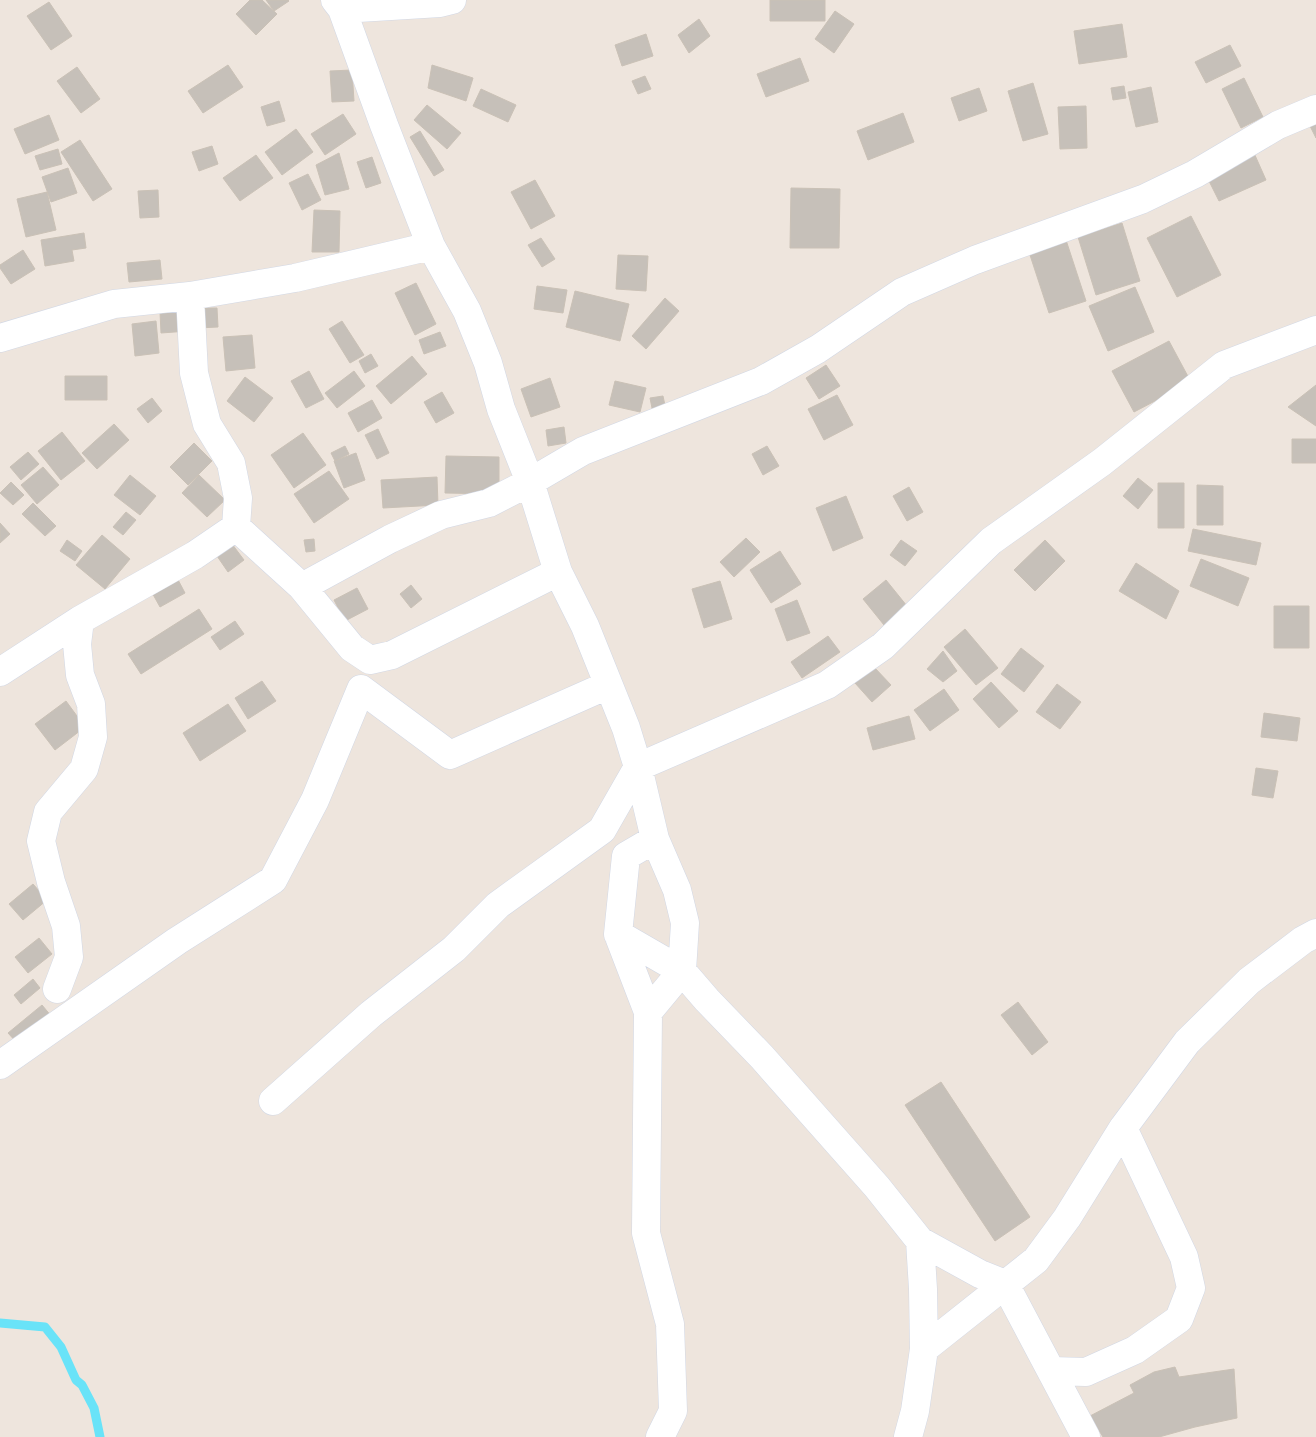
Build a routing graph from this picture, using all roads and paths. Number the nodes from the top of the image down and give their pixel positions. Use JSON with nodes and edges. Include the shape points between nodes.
{"nodes":[{"id":1,"x":452,"y":0,"type":"edge"},
{"id":2,"x":339,"y":5,"type":"edge"},
{"id":3,"x":1316,"y":108,"type":"edge"},
{"id":4,"x":431,"y":246,"type":"junction"},
{"id":5,"x":190,"y":296,"type":"junction"},
{"id":6,"x":1316,"y":330,"type":"edge"},
{"id":7,"x":0,"y":338,"type":"edge"},
{"id":8,"x":530,"y":482,"type":"junction"},
{"id":9,"x":236,"y":527,"type":"junction"},
{"id":10,"x":558,"y":572,"type":"junction"},
{"id":11,"x":302,"y":587,"type":"junction"},
{"id":12,"x":80,"y":620,"type":"junction"},
{"id":13,"x":44,"y":644,"type":"junction"},
{"id":14,"x":0,"y":672,"type":"edge"},
{"id":15,"x":80,"y":675,"type":"junction"},
{"id":16,"x":608,"y":685,"type":"junction"},
{"id":17,"x":638,"y":767,"type":"junction"},
{"id":18,"x":655,"y":839,"type":"junction"},
{"id":19,"x":1316,"y":933,"type":"edge"},
{"id":20,"x":618,"y":934,"type":"junction"},
{"id":21,"x":682,"y":971,"type":"junction"},
{"id":22,"x":57,"y":989,"type":"dead end"},
{"id":23,"x":648,"y":1012,"type":"junction"},
{"id":24,"x":0,"y":1065,"type":"edge"},
{"id":25,"x":273,"y":1101,"type":"dead end"},
{"id":26,"x":1123,"y":1128,"type":"junction"},
{"id":27,"x":920,"y":1241,"type":"junction"},
{"id":28,"x":1005,"y":1284,"type":"junction"},
{"id":29,"x":924,"y":1349,"type":"junction"},
{"id":30,"x":1051,"y":1371,"type":"junction"},
{"id":31,"x":660,"y":1437,"type":"edge"},
{"id":32,"x":908,"y":1437,"type":"edge"},
{"id":33,"x":1086,"y":1437,"type":"edge"}],
"edges":[{"from":1,"to":2,"type":"street"},
{"from":2,"to":4,"type":"street"},
{"from":3,"to":8,"type":"street","via":[[1278,125],[1196,174],[1143,199],[974,260],[902,292],[818,349],[761,381],[582,451]]},
{"from":4,"to":5,"type":"street","via":[[295,278]]},
{"from":4,"to":8,"type":"street","via":[[467,310]]},
{"from":5,"to":7,"type":"street","via":[[114,304]]},
{"from":5,"to":9,"type":"street","via":[[194,373],[206,424],[231,463],[238,498]]},
{"from":6,"to":17,"type":"street","via":[[1224,365],[1102,462],[990,541],[883,646],[827,685]]},
{"from":8,"to":10,"type":"street"},
{"from":8,"to":11,"type":"street","via":[[488,503],[441,515]]},
{"from":9,"to":11,"type":"street"},
{"from":9,"to":12,"type":"street","via":[[195,555]]},
{"from":10,"to":11,"type":"street","via":[[392,655],[370,660],[352,648]]},
{"from":10,"to":16,"type":"street","via":[[585,626]]},
{"from":12,"to":13,"type":"street"},
{"from":12,"to":15,"type":"street","via":[[77,644]]},
{"from":13,"to":14,"type":"street"},
{"from":13,"to":15,"type":"street"},
{"from":15,"to":22,"type":"street","via":[[91,704],[93,737],[84,769],[48,812],[41,841],[66,926],[69,957]]},
{"from":16,"to":17,"type":"street"},
{"from":16,"to":24,"type":"street","via":[[450,755],[361,690],[315,800],[273,880],[177,941]]},
{"from":17,"to":18,"type":"street"},
{"from":17,"to":25,"type":"street","via":[[602,830],[498,905],[454,949],[371,1014]]},
{"from":18,"to":20,"type":"street","via":[[626,856]]},
{"from":18,"to":21,"type":"street","via":[[677,890],[686,923]]},
{"from":19,"to":26,"type":"street","via":[[1249,981],[1188,1042]]},
{"from":20,"to":21,"type":"street"},
{"from":20,"to":23,"type":"street"},
{"from":21,"to":23,"type":"street"},
{"from":21,"to":27,"type":"street","via":[[877,1186]]},
{"from":23,"to":31,"type":"street","via":[[646,1233],[670,1324],[673,1401],[673,1411]]},
{"from":26,"to":28,"type":"street","via":[[1067,1218],[1036,1260]]},
{"from":26,"to":30,"type":"street","via":[[1184,1257],[1191,1288],[1178,1319],[1135,1350],[1086,1372]]},
{"from":27,"to":28,"type":"street"},
{"from":27,"to":29,"type":"street"},
{"from":28,"to":29,"type":"street"},
{"from":28,"to":30,"type":"street"},
{"from":29,"to":32,"type":"street"},
{"from":30,"to":33,"type":"street"}]}
